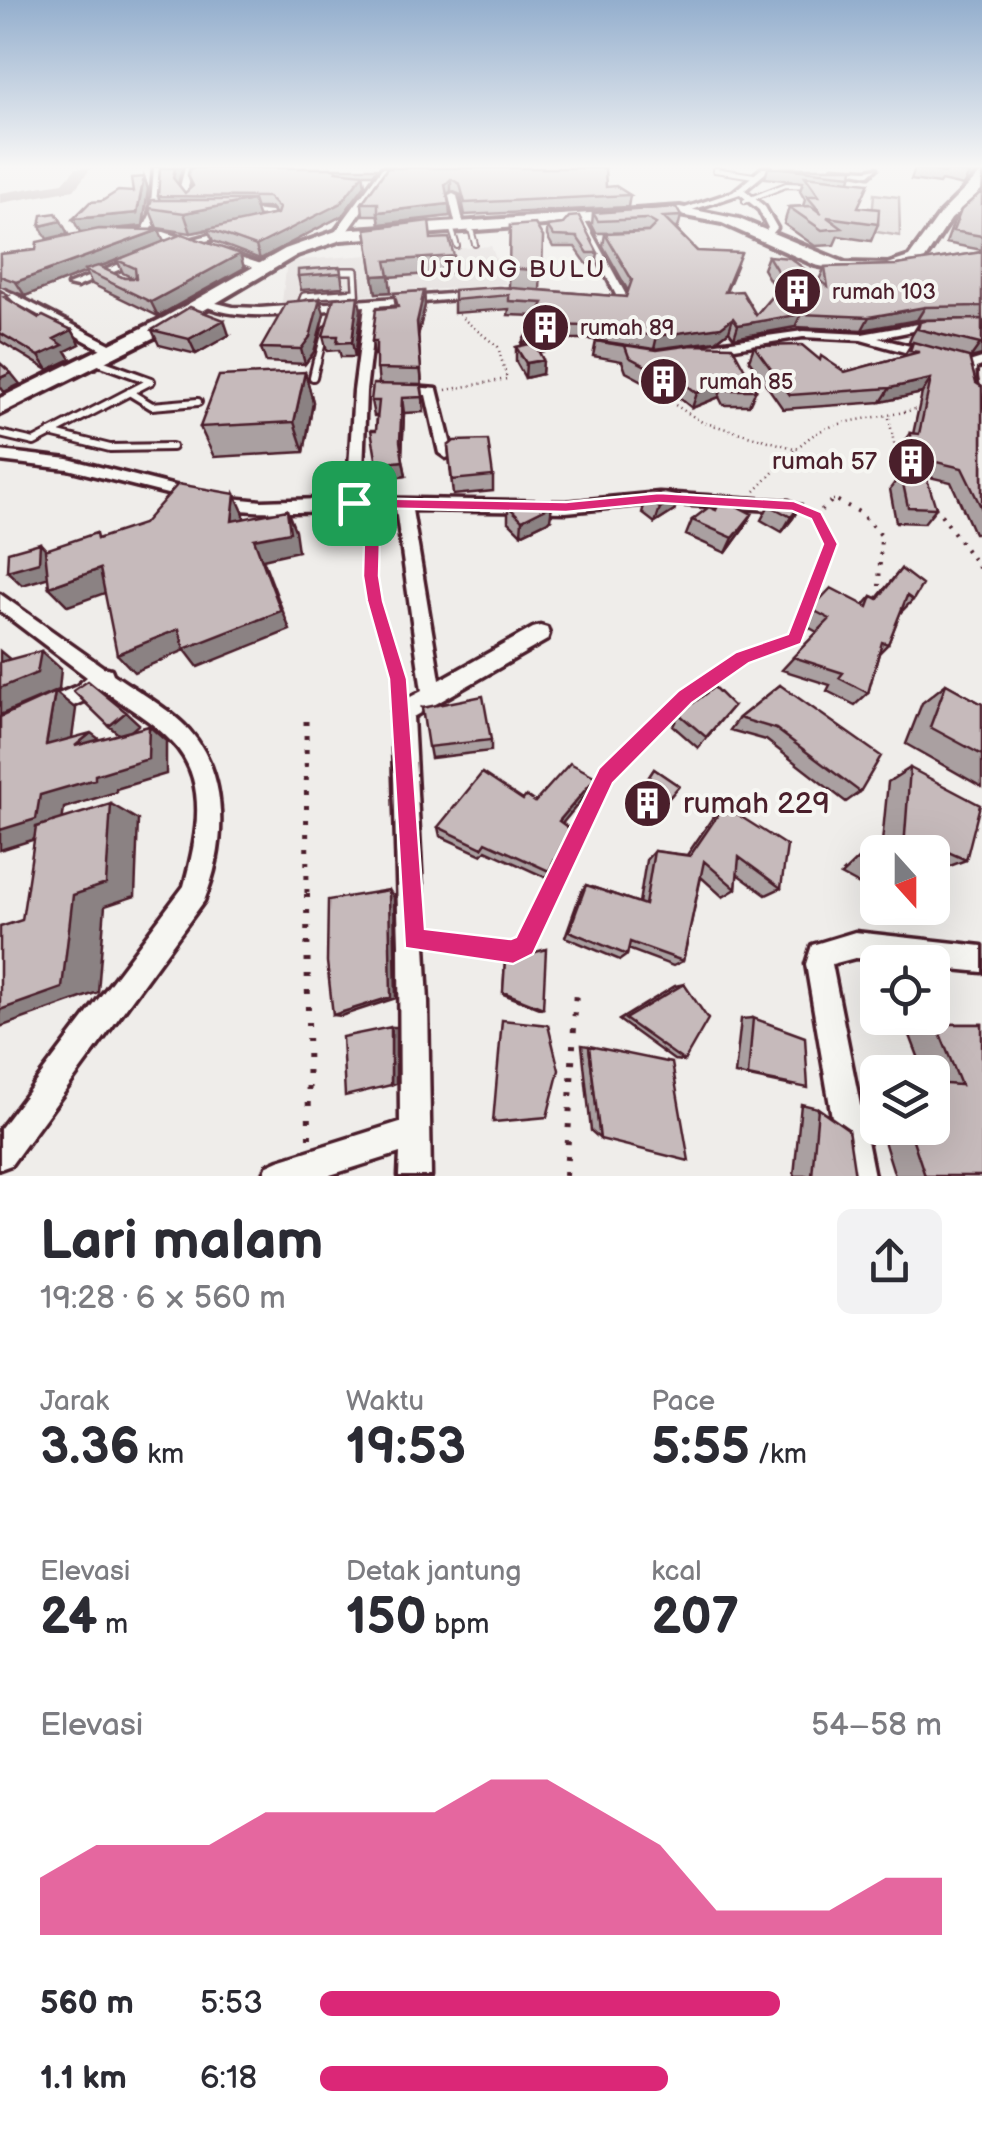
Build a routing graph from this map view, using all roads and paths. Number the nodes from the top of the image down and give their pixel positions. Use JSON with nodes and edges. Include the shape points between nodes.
{"nodes":[{"id":1,"x":152,"y":223,"type":"edge"},
{"id":2,"x":271,"y":223,"type":"edge"},
{"id":3,"x":354,"y":223,"type":"edge"},
{"id":4,"x":355,"y":223,"type":"edge"},
{"id":5,"x":459,"y":223,"type":"edge"},
{"id":6,"x":502,"y":223,"type":"edge"},
{"id":7,"x":515,"y":223,"type":"edge"},
{"id":8,"x":571,"y":223,"type":"edge"},
{"id":9,"x":730,"y":223,"type":"edge"},
{"id":10,"x":763,"y":223,"type":"edge"},
{"id":11,"x":943,"y":223,"type":"edge"},
{"id":12,"x":460,"y":226,"type":"junction"},
{"id":13,"x":254,"y":227,"type":"edge"},
{"id":14,"x":237,"y":231,"type":"edge"},
{"id":15,"x":147,"y":232,"type":"junction"},
{"id":16,"x":530,"y":232,"type":"edge"},
{"id":17,"x":114,"y":234,"type":"edge"},
{"id":18,"x":347,"y":234,"type":"junction"},
{"id":19,"x":766,"y":238,"type":"junction"},
{"id":20,"x":610,"y":239,"type":"edge"},
{"id":21,"x":592,"y":240,"type":"junction"},
{"id":22,"x":186,"y":241,"type":"junction"},
{"id":23,"x":475,"y":244,"type":"dead end"},
{"id":24,"x":456,"y":246,"type":"edge"},
{"id":25,"x":264,"y":267,"type":"junction"},
{"id":26,"x":105,"y":272,"type":"junction"},
{"id":27,"x":322,"y":272,"type":"edge"},
{"id":28,"x":120,"y":280,"type":"edge"},
{"id":29,"x":73,"y":285,"type":"dead end"},
{"id":30,"x":0,"y":290,"type":"edge"},
{"id":31,"x":356,"y":292,"type":"junction"},
{"id":32,"x":499,"y":294,"type":"edge"},
{"id":33,"x":443,"y":298,"type":"junction"},
{"id":34,"x":204,"y":303,"type":"junction"},
{"id":35,"x":587,"y":303,"type":"edge"},
{"id":36,"x":364,"y":305,"type":"junction"},
{"id":37,"x":332,"y":306,"type":"junction"},
{"id":38,"x":299,"y":309,"type":"junction"},
{"id":39,"x":982,"y":326,"type":"edge"},
{"id":40,"x":861,"y":337,"type":"junction"},
{"id":41,"x":698,"y":350,"type":"edge"},
{"id":42,"x":114,"y":351,"type":"junction"},
{"id":43,"x":942,"y":358,"type":"edge"},
{"id":44,"x":96,"y":361,"type":"junction"},
{"id":45,"x":969,"y":363,"type":"edge"},
{"id":46,"x":313,"y":377,"type":"dead end"},
{"id":47,"x":650,"y":388,"type":"dead end"},
{"id":48,"x":375,"y":391,"type":"junction"},
{"id":49,"x":129,"y":392,"type":"junction"},
{"id":50,"x":432,"y":392,"type":"junction"},
{"id":51,"x":198,"y":402,"type":"dead end"},
{"id":52,"x":982,"y":402,"type":"edge"},
{"id":53,"x":924,"y":406,"type":"edge"},
{"id":54,"x":0,"y":407,"type":"edge"},
{"id":55,"x":889,"y":418,"type":"junction"},
{"id":56,"x":50,"y":433,"type":"junction"},
{"id":57,"x":0,"y":434,"type":"edge"},
{"id":58,"x":172,"y":447,"type":"dead end"},
{"id":59,"x":797,"y":449,"type":"junction"},
{"id":60,"x":446,"y":453,"type":"edge"},
{"id":61,"x":0,"y":456,"type":"edge"},
{"id":62,"x":918,"y":483,"type":"edge"},
{"id":63,"x":930,"y":498,"type":"edge"},
{"id":64,"x":354,"y":503,"type":"junction"},
{"id":65,"x":403,"y":504,"type":"junction"},
{"id":66,"x":741,"y":505,"type":"junction"},
{"id":67,"x":794,"y":506,"type":"joint"},
{"id":68,"x":816,"y":515,"type":"junction"},
{"id":69,"x":982,"y":572,"type":"edge"},
{"id":70,"x":879,"y":586,"type":"dead end"},
{"id":71,"x":0,"y":602,"type":"edge"},
{"id":72,"x":540,"y":634,"type":"dead end"},
{"id":73,"x":104,"y":676,"type":"junction"},
{"id":74,"x":432,"y":694,"type":"junction"},
{"id":75,"x":402,"y":712,"type":"junction"},
{"id":76,"x":306,"y":721,"type":"dead end"},
{"id":77,"x":0,"y":728,"type":"edge"},
{"id":78,"x":414,"y":939,"type":"junction"},
{"id":79,"x":982,"y":959,"type":"edge"},
{"id":80,"x":576,"y":990,"type":"dead end"},
{"id":81,"x":416,"y":1132,"type":"junction"},
{"id":82,"x":0,"y":1154,"type":"edge"},
{"id":83,"x":294,"y":1171,"type":"edge"},
{"id":84,"x":415,"y":1176,"type":"edge"},
{"id":85,"x":566,"y":1176,"type":"edge"},
{"id":86,"x":858,"y":1176,"type":"edge"}],
"edges":[{"from":1,"to":15,"type":"street"},
{"from":2,"to":13,"type":"street"},
{"from":3,"to":18,"type":"main road"},
{"from":4,"to":18,"type":"main road"},
{"from":5,"to":12,"type":"street"},
{"from":6,"to":12,"type":"highway"},
{"from":7,"to":16,"type":"lane"},
{"from":8,"to":21,"type":"street"},
{"from":9,"to":19,"type":"highway"},
{"from":10,"to":19,"type":"street"},
{"from":11,"to":19,"type":"highway","via":[[928,261],[896,276],[822,270]]},
{"from":12,"to":18,"type":"highway"},
{"from":12,"to":23,"type":"lane"},
{"from":12,"to":24,"type":"lane"},
{"from":14,"to":22,"type":"street"},
{"from":15,"to":17,"type":"main road"},
{"from":15,"to":22,"type":"main road"},
{"from":18,"to":25,"type":"highway"},
{"from":20,"to":21,"type":"street"},
{"from":21,"to":35,"type":"street","via":[[621,301]]},
{"from":22,"to":25,"type":"main road"},
{"from":22,"to":26,"type":"street"},
{"from":25,"to":34,"type":"highway"},
{"from":26,"to":28,"type":"street"},
{"from":26,"to":29,"type":"street"},
{"from":27,"to":31,"type":"lane","via":[[354,270]]},
{"from":30,"to":42,"type":"street"},
{"from":31,"to":36,"type":"lane"},
{"from":31,"to":38,"type":"lane","via":[[304,296]]},
{"from":32,"to":33,"type":"street"},
{"from":33,"to":36,"type":"street"},
{"from":33,"to":50,"type":"path","via":[[498,348],[508,379]]},
{"from":34,"to":38,"type":"street","via":[[234,310]]},
{"from":34,"to":42,"type":"highway"},
{"from":36,"to":37,"type":"street"},
{"from":36,"to":48,"type":"street"},
{"from":37,"to":38,"type":"street"},
{"from":37,"to":46,"type":"lane"},
{"from":39,"to":40,"type":"street","via":[[918,326]]},
{"from":40,"to":41,"type":"street","via":[[790,335]]},
{"from":40,"to":43,"type":"street"},
{"from":42,"to":44,"type":"highway"},
{"from":44,"to":49,"type":"lane","via":[[151,380]]},
{"from":44,"to":54,"type":"highway"},
{"from":45,"to":52,"type":"street","via":[[968,384]]},
{"from":47,"to":59,"type":"path","via":[[713,426]]},
{"from":48,"to":50,"type":"street"},
{"from":48,"to":64,"type":"street"},
{"from":49,"to":51,"type":"lane","via":[[152,406]]},
{"from":49,"to":56,"type":"lane"},
{"from":50,"to":60,"type":"street"},
{"from":53,"to":55,"type":"path"},
{"from":55,"to":59,"type":"path","via":[[829,427]]},
{"from":55,"to":62,"type":"path","via":[[897,459]]},
{"from":56,"to":57,"type":"lane","via":[[34,442]]},
{"from":56,"to":58,"type":"lane","via":[[131,452]]},
{"from":59,"to":66,"type":"path"},
{"from":61,"to":64,"type":"street","via":[[68,464],[232,504]]},
{"from":63,"to":69,"type":"path"},
{"from":64,"to":65,"type":"street"},
{"from":64,"to":75,"type":"path","via":[[372,539],[375,601]]},
{"from":65,"to":66,"type":"street","via":[[566,507],[659,498]]},
{"from":65,"to":74,"type":"street"},
{"from":66,"to":67,"type":"street"},
{"from":67,"to":68,"type":"path"},
{"from":68,"to":70,"type":"path","via":[[834,499],[881,536]]},
{"from":68,"to":78,"type":"path","via":[[831,544],[795,639],[742,657],[685,697],[606,776],[525,945],[513,952]]},
{"from":71,"to":73,"type":"street"},
{"from":72,"to":74,"type":"street"},
{"from":73,"to":77,"type":"street","via":[[84,692]]},
{"from":73,"to":82,"type":"street","via":[[198,757],[212,797],[206,850],[195,892]]},
{"from":74,"to":75,"type":"street"},
{"from":75,"to":78,"type":"street"},
{"from":76,"to":83,"type":"path"},
{"from":78,"to":81,"type":"street"},
{"from":79,"to":86,"type":"street","via":[[855,944],[821,954]]},
{"from":80,"to":85,"type":"path"},
{"from":81,"to":83,"type":"street"},
{"from":81,"to":84,"type":"street"}]}
